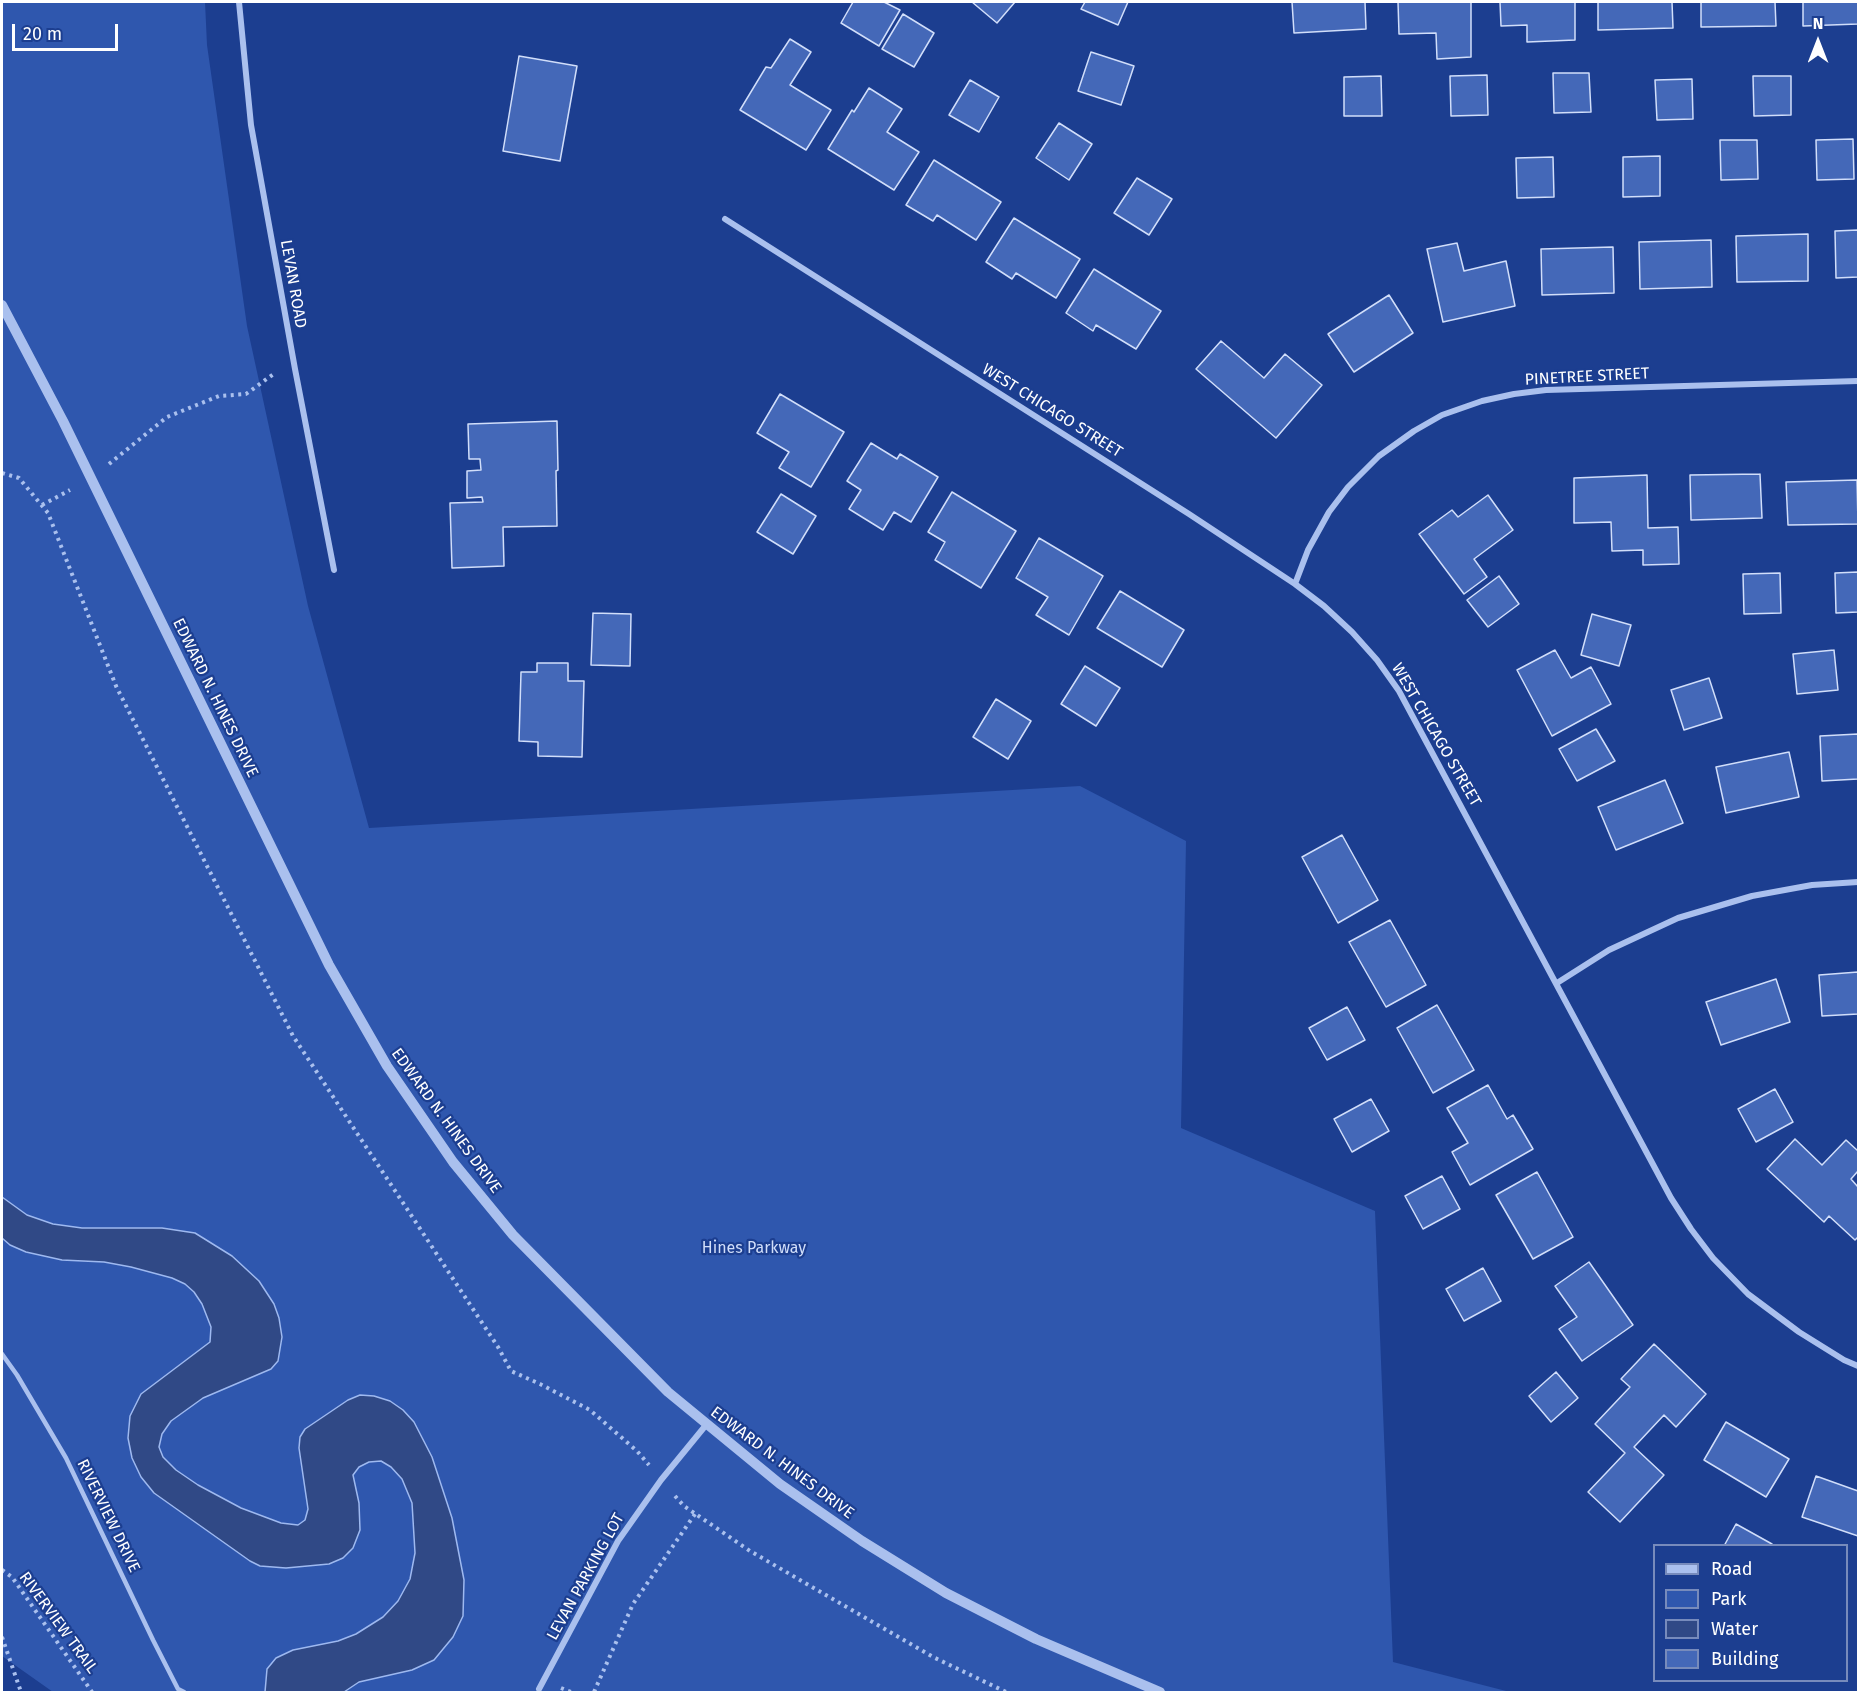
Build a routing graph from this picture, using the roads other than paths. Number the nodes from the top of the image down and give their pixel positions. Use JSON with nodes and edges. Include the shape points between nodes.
{"nodes":[{"id":1,"x":239,"y":2,"type":"edge"},
{"id":2,"x":724,"y":219,"type":"dead end"},
{"id":3,"x":2,"y":305,"type":"edge"},
{"id":4,"x":1858,"y":381,"type":"edge"},
{"id":5,"x":334,"y":570,"type":"dead end"},
{"id":6,"x":1295,"y":584,"type":"junction"},
{"id":7,"x":1858,"y":882,"type":"edge"},
{"id":8,"x":1557,"y":983,"type":"junction"},
{"id":9,"x":2,"y":1354,"type":"edge"},
{"id":10,"x":1858,"y":1366,"type":"edge"},
{"id":11,"x":706,"y":1425,"type":"junction"},
{"id":12,"x":539,"y":1689,"type":"dead end"},
{"id":13,"x":184,"y":1692,"type":"edge"},
{"id":14,"x":1160,"y":1692,"type":"edge"}],
"edges":[{"from":1,"to":5,"type":"street","name":"LEVAN ROAD","via":[[251,125]]},
{"from":2,"to":6,"type":"street","name":"WEST CHICAGO STREET"},
{"from":3,"to":11,"type":"street","name":"EDWARD N. HINES DRIVE","via":[[91,478],[328,964],[387,1066],[453,1162],[513,1235],[668,1392]]},
{"from":4,"to":6,"type":"street","name":"PINETREE STREET","via":[[1546,390],[1472,404],[1414,431],[1379,456],[1348,487],[1308,550]]},
{"from":6,"to":8,"type":"street","name":"WEST CHICAGO STREET","via":[[1352,632],[1399,691]]},
{"from":7,"to":8,"type":"street","via":[[1812,885],[1752,896],[1678,918],[1609,950]]},
{"from":8,"to":10,"type":"street","name":"WEST CHICAGO STREET","via":[[1671,1198],[1713,1258],[1748,1294],[1799,1332]]},
{"from":9,"to":13,"type":"lane","name":"RIVERVIEW DRIVE","via":[[66,1458],[153,1640],[178,1689]]},
{"from":11,"to":12,"type":"street","name":"LEVAN PARKING LOT","via":[[618,1541]]},
{"from":11,"to":14,"type":"street","name":"EDWARD N. HINES DRIVE","via":[[780,1484],[946,1593],[1036,1639]]}]}
